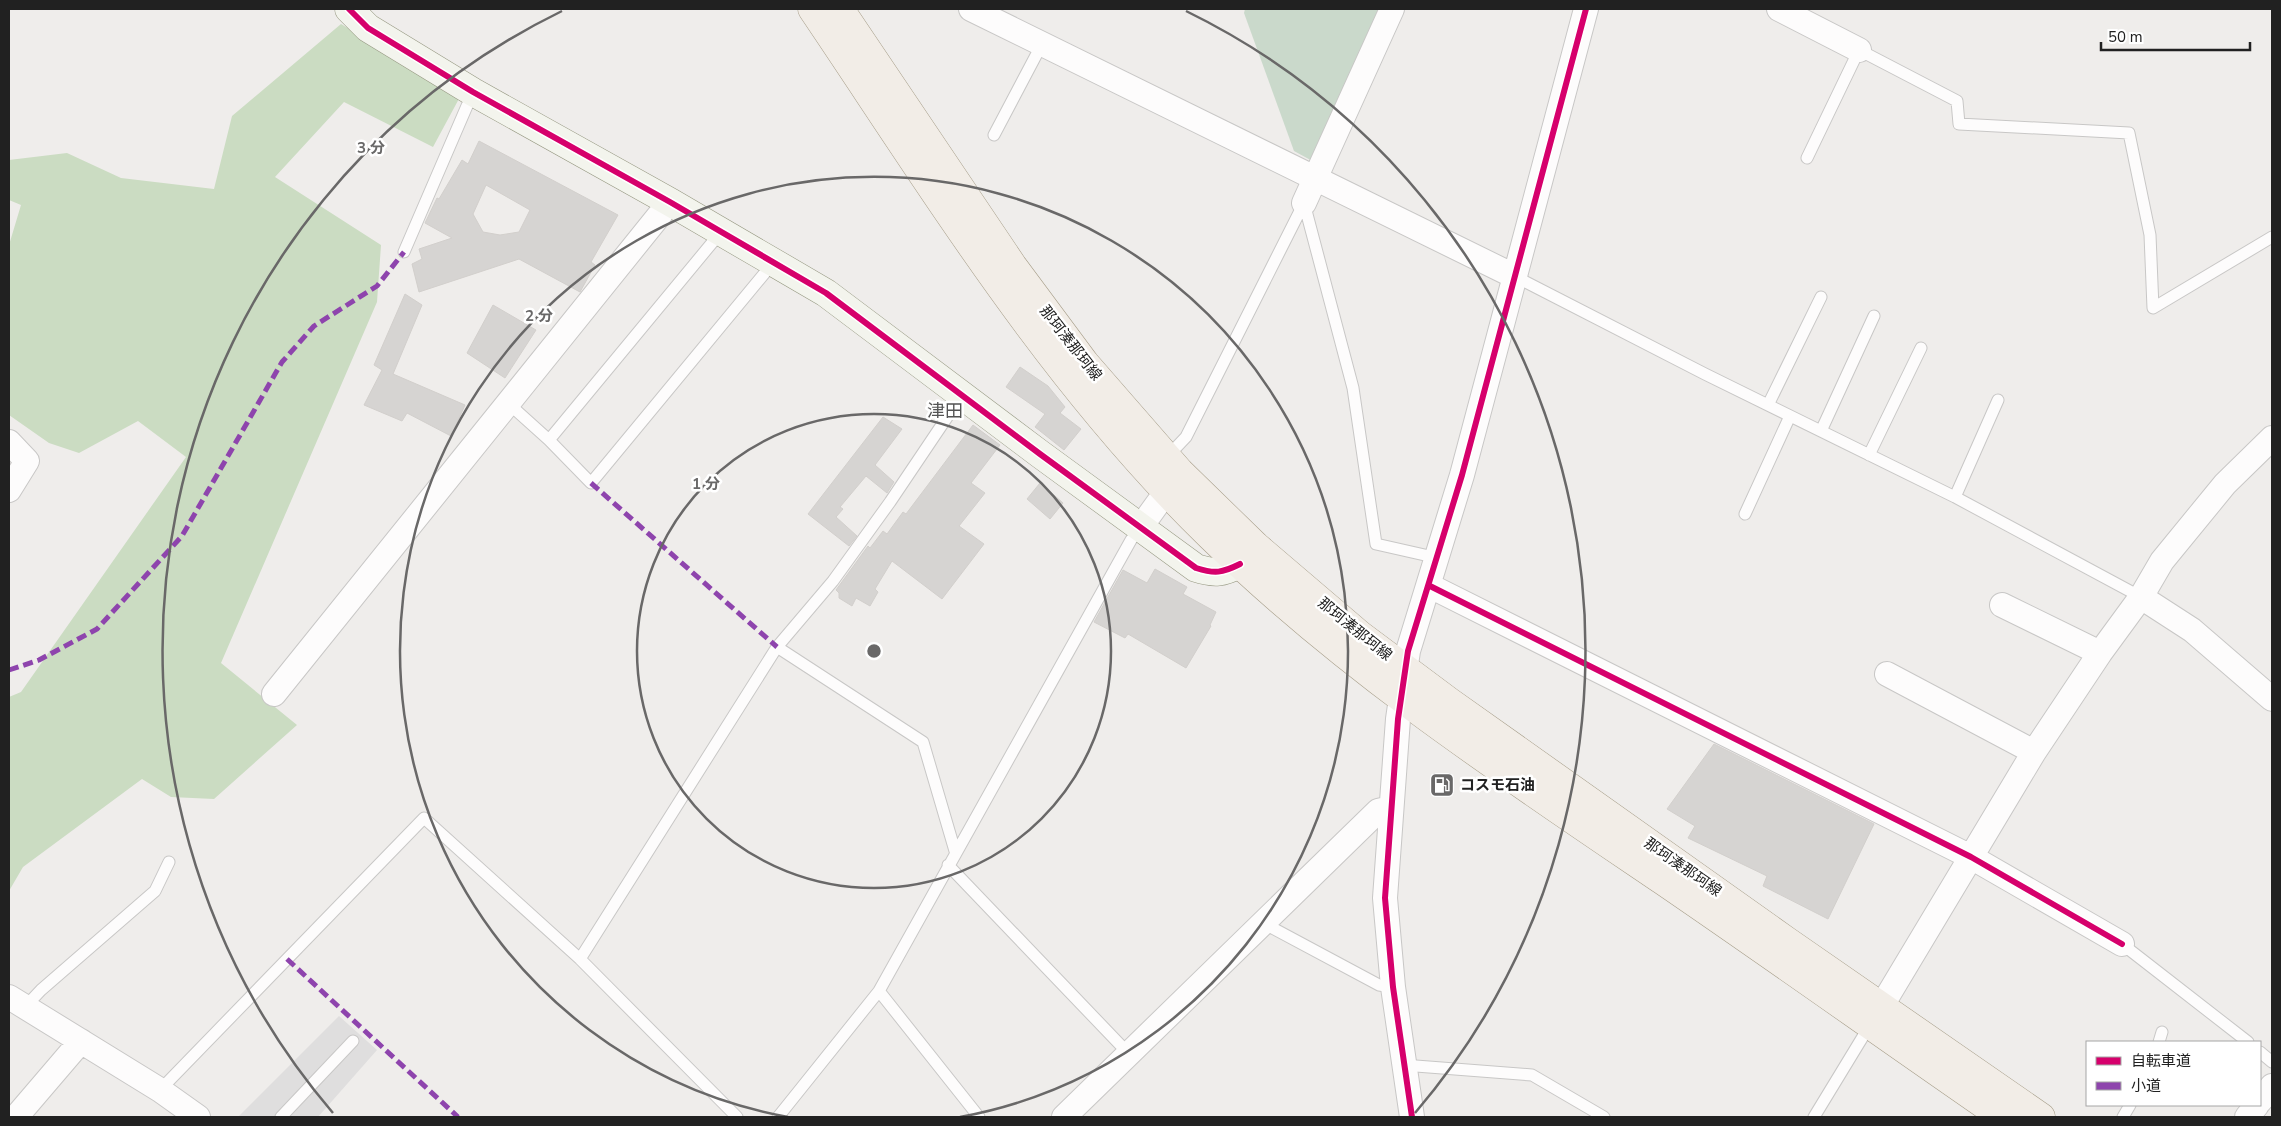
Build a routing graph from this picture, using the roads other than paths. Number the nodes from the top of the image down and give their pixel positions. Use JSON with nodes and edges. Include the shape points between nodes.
{"nodes":[{"id":1,"x":349,"y":9,"type":"edge"},
{"id":2,"x":812,"y":9,"type":"edge"},
{"id":3,"x":840,"y":9,"type":"edge"},
{"id":4,"x":971,"y":9,"type":"edge"},
{"id":5,"x":1392,"y":9,"type":"edge"},
{"id":6,"x":1586,"y":9,"type":"edge"},
{"id":7,"x":1778,"y":9,"type":"edge"},
{"id":8,"x":1042,"y":44,"type":"junction"},
{"id":9,"x":1859,"y":50,"type":"junction"},
{"id":10,"x":473,"y":92,"type":"junction"},
{"id":11,"x":994,"y":135,"type":"dead end"},
{"id":12,"x":1807,"y":158,"type":"dead end"},
{"id":13,"x":1317,"y":178,"type":"junction"},
{"id":14,"x":670,"y":202,"type":"junction"},
{"id":15,"x":1304,"y":203,"type":"junction"},
{"id":16,"x":721,"y":232,"type":"junction"},
{"id":17,"x":2272,"y":237,"type":"edge"},
{"id":18,"x":404,"y":252,"type":"dead end"},
{"id":19,"x":773,"y":263,"type":"junction"},
{"id":20,"x":1514,"y":276,"type":"junction"},
{"id":21,"x":1821,"y":297,"type":"dead end"},
{"id":22,"x":1874,"y":316,"type":"dead end"},
{"id":23,"x":1921,"y":348,"type":"dead end"},
{"id":24,"x":962,"y":396,"type":"junction"},
{"id":25,"x":1998,"y":400,"type":"dead end"},
{"id":26,"x":508,"y":403,"type":"junction"},
{"id":27,"x":1768,"y":405,"type":"junction"},
{"id":28,"x":1790,"y":416,"type":"junction"},
{"id":29,"x":1821,"y":431,"type":"junction"},
{"id":30,"x":2272,"y":438,"type":"edge"},
{"id":31,"x":549,"y":440,"type":"junction"},
{"id":32,"x":9,"y":442,"type":"edge"},
{"id":33,"x":1869,"y":455,"type":"junction"},
{"id":34,"x":1168,"y":457,"type":"junction"},
{"id":35,"x":9,"y":490,"type":"edge"},
{"id":36,"x":1166,"y":492,"type":"junction"},
{"id":37,"x":1955,"y":497,"type":"junction"},
{"id":38,"x":1745,"y":514,"type":"dead end"},
{"id":39,"x":1140,"y":528,"type":"junction"},
{"id":40,"x":1438,"y":558,"type":"junction"},
{"id":41,"x":1240,"y":564,"type":"junction"},
{"id":42,"x":1430,"y":586,"type":"junction"},
{"id":43,"x":2141,"y":598,"type":"junction"},
{"id":44,"x":2002,"y":605,"type":"dead end"},
{"id":45,"x":777,"y":648,"type":"junction"},
{"id":46,"x":2100,"y":653,"type":"junction"},
{"id":47,"x":1404,"y":669,"type":"junction"},
{"id":48,"x":1887,"y":674,"type":"dead end"},
{"id":49,"x":274,"y":694,"type":"dead end"},
{"id":50,"x":1400,"y":699,"type":"junction"},
{"id":51,"x":2272,"y":700,"type":"edge"},
{"id":52,"x":2034,"y":752,"type":"junction"},
{"id":53,"x":1391,"y":808,"type":"junction"},
{"id":54,"x":955,"y":851,"type":"junction"},
{"id":55,"x":1971,"y":857,"type":"junction"},
{"id":56,"x":169,"y":862,"type":"dead end"},
{"id":57,"x":948,"y":865,"type":"junction"},
{"id":58,"x":1263,"y":924,"type":"junction"},
{"id":59,"x":2122,"y":944,"type":"joint"},
{"id":60,"x":580,"y":959,"type":"junction"},
{"id":61,"x":1393,"y":987,"type":"junction"},
{"id":62,"x":879,"y":991,"type":"junction"},
{"id":63,"x":17,"y":1002,"type":"edge"},
{"id":64,"x":1876,"y":1016,"type":"junction"},
{"id":65,"x":81,"y":1041,"type":"junction"},
{"id":66,"x":353,"y":1041,"type":"dead end"},
{"id":67,"x":2247,"y":1041,"type":"edge"},
{"id":68,"x":2261,"y":1053,"type":"edge"},
{"id":69,"x":1129,"y":1054,"type":"junction"},
{"id":70,"x":2272,"y":1062,"type":"edge"},
{"id":71,"x":1403,"y":1065,"type":"junction"},
{"id":72,"x":2272,"y":1086,"type":"edge"},
{"id":73,"x":160,"y":1090,"type":"junction"},
{"id":74,"x":2261,"y":1100,"type":"edge"},
{"id":75,"x":2129,"y":1106,"type":"edge"},
{"id":76,"x":2256,"y":1106,"type":"edge"},
{"id":77,"x":734,"y":1116,"type":"edge"},
{"id":78,"x":16,"y":1117,"type":"edge"},
{"id":79,"x":198,"y":1117,"type":"edge"},
{"id":80,"x":281,"y":1117,"type":"edge"},
{"id":81,"x":778,"y":1117,"type":"edge"},
{"id":82,"x":979,"y":1117,"type":"edge"},
{"id":83,"x":1064,"y":1117,"type":"edge"},
{"id":84,"x":1412,"y":1117,"type":"edge"},
{"id":85,"x":1604,"y":1117,"type":"edge"},
{"id":86,"x":1814,"y":1117,"type":"edge"},
{"id":87,"x":2002,"y":1117,"type":"edge"},
{"id":88,"x":2041,"y":1117,"type":"edge"},
{"id":89,"x":2123,"y":1117,"type":"edge"},
{"id":90,"x":2246,"y":1117,"type":"edge"}],
"edges":[{"from":1,"to":10,"type":"street","via":[[368,28]]},
{"from":2,"to":36,"type":"main road","name":"那珂湊那珂線","via":[[1029,328]]},
{"from":3,"to":34,"type":"main road","name":"那珂湊那珂線","via":[[1013,266],[1085,363]]},
{"from":4,"to":8,"type":"street"},
{"from":5,"to":13,"type":"street"},
{"from":6,"to":20,"type":"street"},
{"from":7,"to":9,"type":"street"},
{"from":8,"to":11,"type":"lane"},
{"from":8,"to":13,"type":"street"},
{"from":9,"to":12,"type":"lane"},
{"from":9,"to":17,"type":"lane","via":[[1957,101],[1959,124],[2129,133],[2150,235],[2153,308]]},
{"from":10,"to":14,"type":"street"},
{"from":10,"to":18,"type":"lane"},
{"from":13,"to":15,"type":"street"},
{"from":13,"to":20,"type":"street"},
{"from":14,"to":16,"type":"street"},
{"from":14,"to":26,"type":"street"},
{"from":15,"to":34,"type":"lane","via":[[1186,437]]},
{"from":15,"to":40,"type":"lane","via":[[1353,388],[1376,544]]},
{"from":16,"to":19,"type":"street"},
{"from":16,"to":31,"type":"lane"},
{"from":19,"to":24,"type":"street","via":[[826,293]]},
{"from":19,"to":31,"type":"lane","via":[[592,483]]},
{"from":20,"to":27,"type":"lane"},
{"from":20,"to":40,"type":"street"},
{"from":21,"to":27,"type":"lane"},
{"from":22,"to":29,"type":"lane"},
{"from":23,"to":33,"type":"lane"},
{"from":24,"to":39,"type":"street"},
{"from":24,"to":45,"type":"lane","via":[[833,581]]},
{"from":25,"to":37,"type":"lane"},
{"from":26,"to":31,"type":"lane"},
{"from":26,"to":49,"type":"street"},
{"from":27,"to":28,"type":"lane"},
{"from":28,"to":29,"type":"lane"},
{"from":28,"to":38,"type":"lane"},
{"from":29,"to":33,"type":"lane"},
{"from":30,"to":43,"type":"street","via":[[2225,484],[2178,540]]},
{"from":32,"to":35,"type":"street","via":[[27,461]]},
{"from":33,"to":37,"type":"lane"},
{"from":34,"to":47,"type":"main road","name":"那珂湊那珂線","via":[[1256,546]]},
{"from":36,"to":39,"type":"street"},
{"from":36,"to":41,"type":"main road","name":"那珂湊那珂線"},
{"from":37,"to":43,"type":"lane"},
{"from":39,"to":41,"type":"street","via":[[1196,568],[1225,572]]},
{"from":39,"to":54,"type":"lane"},
{"from":40,"to":42,"type":"street"},
{"from":41,"to":50,"type":"main road","name":"那珂湊那珂線","via":[[1303,622]]},
{"from":42,"to":47,"type":"street"},
{"from":42,"to":55,"type":"street"},
{"from":43,"to":46,"type":"street"},
{"from":43,"to":51,"type":"street","via":[[2192,630]]},
{"from":44,"to":46,"type":"street"},
{"from":45,"to":54,"type":"lane","via":[[923,742]]},
{"from":45,"to":60,"type":"lane"},
{"from":46,"to":52,"type":"street"},
{"from":47,"to":50,"type":"street"},
{"from":47,"to":64,"type":"main road","name":"那珂湊那珂線"},
{"from":48,"to":52,"type":"street"},
{"from":50,"to":53,"type":"street"},
{"from":50,"to":64,"type":"main road","name":"那珂湊那珂線"},
{"from":52,"to":55,"type":"street"},
{"from":53,"to":58,"type":"street","via":[[1378,811]]},
{"from":53,"to":61,"type":"street","via":[[1385,898]]},
{"from":54,"to":57,"type":"lane"},
{"from":55,"to":59,"type":"street"},
{"from":55,"to":64,"type":"street"},
{"from":56,"to":63,"type":"lane","via":[[155,891],[41,990]]},
{"from":57,"to":62,"type":"lane"},
{"from":57,"to":69,"type":"lane"},
{"from":58,"to":61,"type":"lane","via":[[1379,985]]},
{"from":58,"to":69,"type":"street"},
{"from":59,"to":67,"type":"lane"},
{"from":60,"to":73,"type":"lane","via":[[424,818]]},
{"from":60,"to":77,"type":"lane"},
{"from":61,"to":71,"type":"street"},
{"from":62,"to":81,"type":"lane"},
{"from":62,"to":82,"type":"lane"},
{"from":63,"to":65,"type":"street"},
{"from":64,"to":86,"type":"lane"},
{"from":64,"to":87,"type":"main road","name":"那珂湊那珂線"},
{"from":64,"to":88,"type":"main road","name":"那珂湊那珂線"},
{"from":65,"to":73,"type":"street"},
{"from":65,"to":78,"type":"street"},
{"from":66,"to":80,"type":"lane"},
{"from":68,"to":70,"type":"lane"},
{"from":69,"to":83,"type":"street"},
{"from":71,"to":84,"type":"street"},
{"from":71,"to":85,"type":"lane","via":[[1532,1075]]},
{"from":72,"to":74,"type":"street"},
{"from":73,"to":79,"type":"street"},
{"from":75,"to":89,"type":"lane"},
{"from":76,"to":90,"type":"street"}]}
